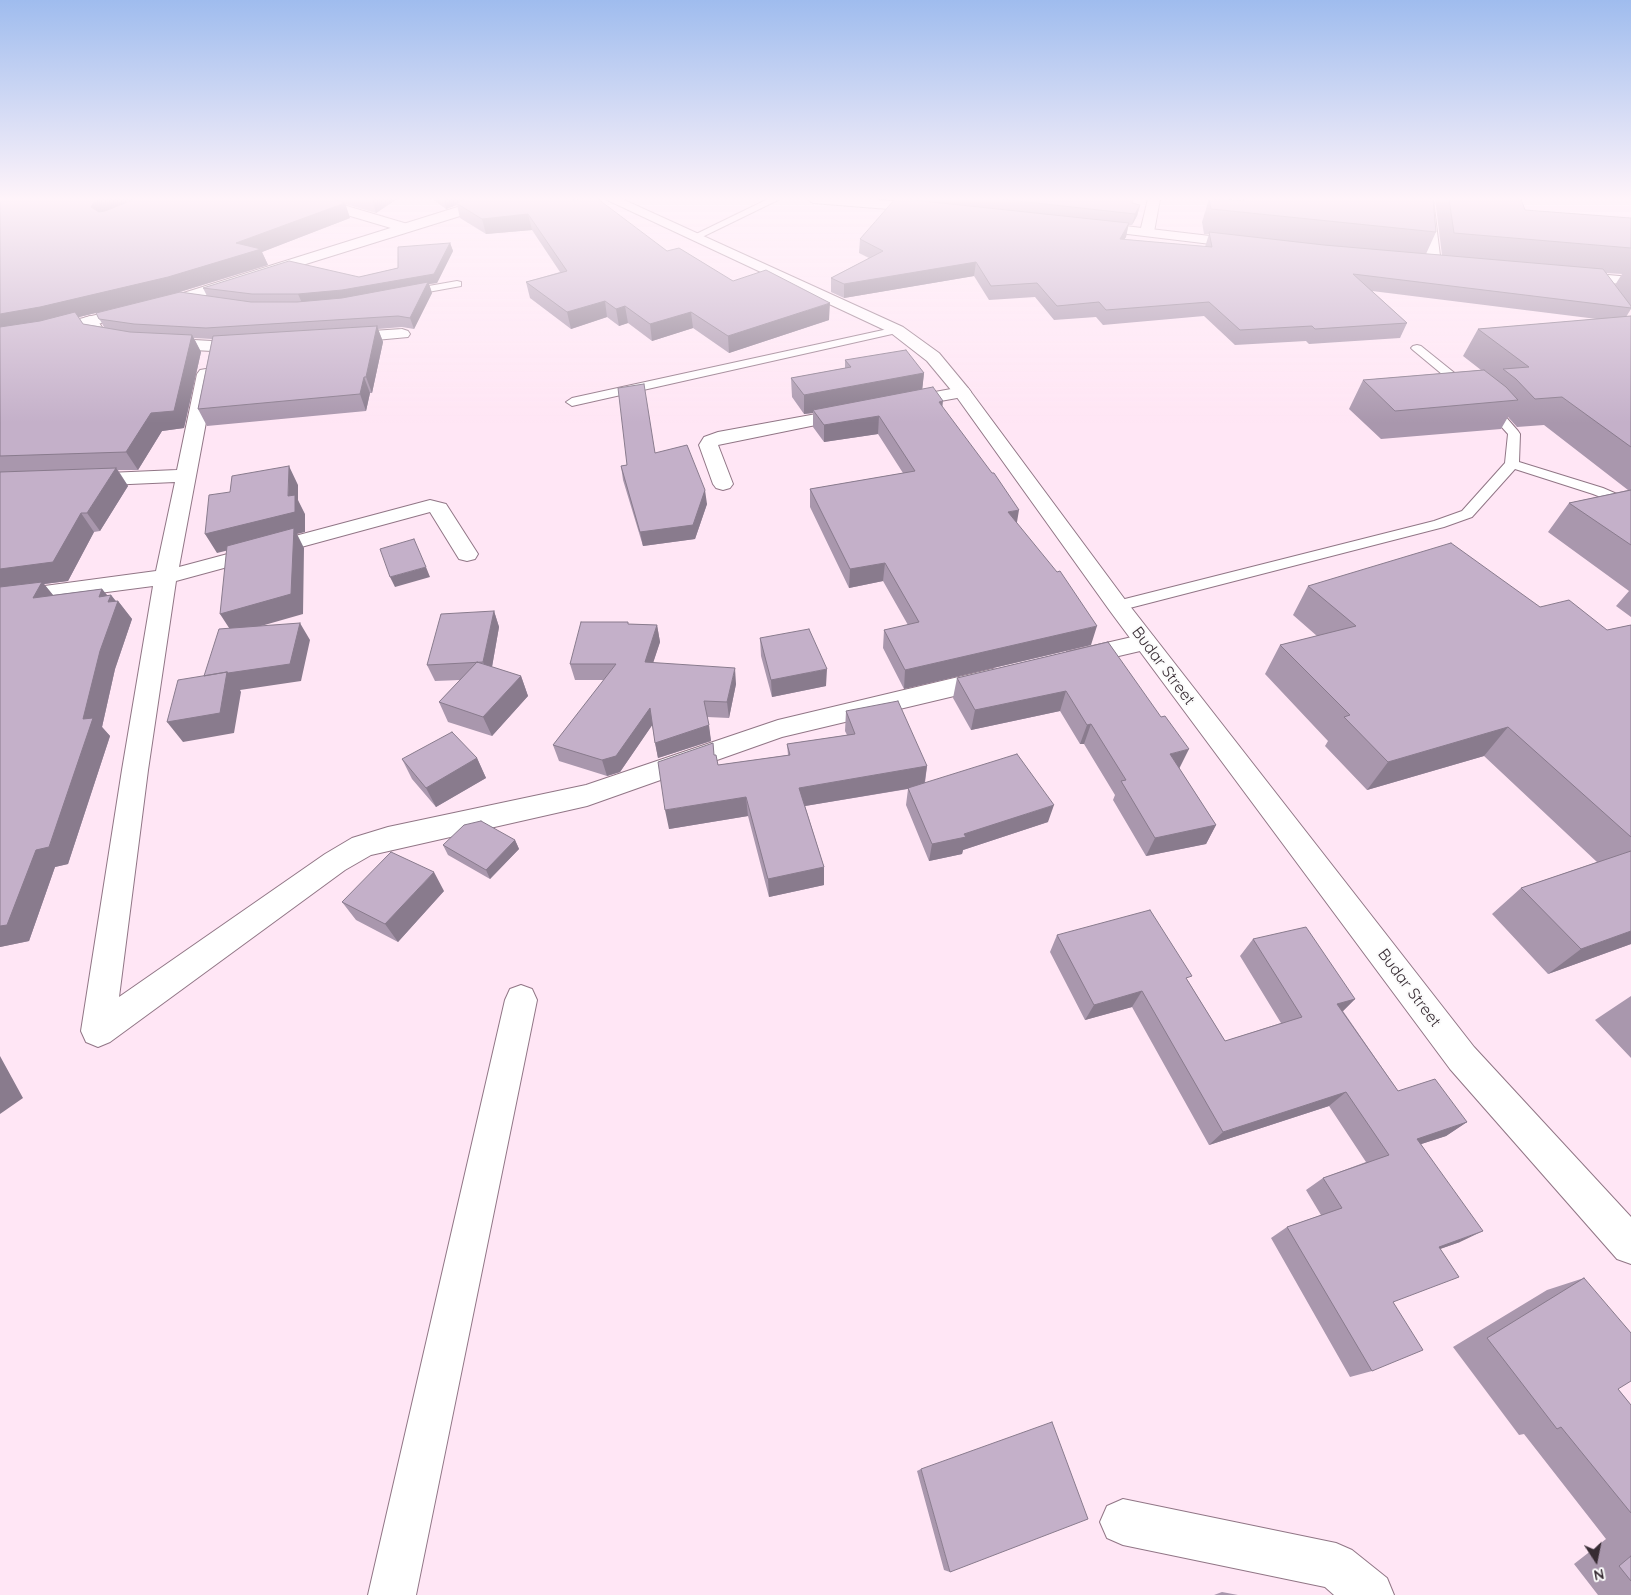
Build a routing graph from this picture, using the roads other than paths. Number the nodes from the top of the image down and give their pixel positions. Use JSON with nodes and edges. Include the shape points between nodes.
{"nodes":[{"id":1,"x":261,"y":273,"type":"edge"},
{"id":2,"x":774,"y":273,"type":"edge"},
{"id":3,"x":1561,"y":275,"type":"edge"},
{"id":4,"x":1600,"y":279,"type":"junction"},
{"id":5,"x":1631,"y":282,"type":"edge"},
{"id":6,"x":456,"y":284,"type":"dead end"},
{"id":7,"x":1610,"y":293,"type":"edge"},
{"id":8,"x":392,"y":295,"type":"edge"},
{"id":9,"x":182,"y":298,"type":"junction"},
{"id":10,"x":210,"y":302,"type":"edge"},
{"id":11,"x":90,"y":321,"type":"junction"},
{"id":12,"x":897,"y":330,"type":"junction"},
{"id":13,"x":402,"y":334,"type":"dead end"},
{"id":14,"x":0,"y":339,"type":"edge"},
{"id":15,"x":326,"y":339,"type":"edge"},
{"id":16,"x":259,"y":343,"type":"edge"},
{"id":17,"x":212,"y":346,"type":"junction"},
{"id":18,"x":1418,"y":348,"type":"dead end"},
{"id":19,"x":962,"y":392,"type":"junction"},
{"id":20,"x":572,"y":402,"type":"dead end"},
{"id":21,"x":884,"y":406,"type":"edge"},
{"id":22,"x":864,"y":410,"type":"edge"},
{"id":23,"x":1512,"y":464,"type":"junction"},
{"id":24,"x":186,"y":476,"type":"junction"},
{"id":25,"x":69,"y":481,"type":"edge"},
{"id":26,"x":723,"y":484,"type":"dead end"},
{"id":27,"x":1631,"y":505,"type":"edge"},
{"id":28,"x":467,"y":554,"type":"dead end"},
{"id":29,"x":166,"y":577,"type":"junction"},
{"id":30,"x":0,"y":599,"type":"edge"},
{"id":31,"x":1118,"y":606,"type":"junction"},
{"id":32,"x":1145,"y":642,"type":"junction"},
{"id":33,"x":1048,"y":665,"type":"edge"},
{"id":34,"x":1019,"y":672,"type":"edge"},
{"id":35,"x":522,"y":1000,"type":"dead end"},
{"id":36,"x":1631,"y":1245,"type":"edge"},
{"id":37,"x":1123,"y":1522,"type":"dead end"},
{"id":38,"x":392,"y":1595,"type":"edge"},
{"id":39,"x":1370,"y":1595,"type":"edge"}],
"edges":[{"from":1,"to":9,"type":"street"},
{"from":2,"to":12,"type":"street","name":"Budar Street"},
{"from":3,"to":4,"type":"street"},
{"from":4,"to":5,"type":"street"},
{"from":4,"to":7,"type":"street"},
{"from":6,"to":8,"type":"lane"},
{"from":9,"to":10,"type":"lane"},
{"from":9,"to":11,"type":"street"},
{"from":11,"to":14,"type":"street"},
{"from":11,"to":17,"type":"street","via":[[100,336]]},
{"from":12,"to":19,"type":"street","name":"Budar Street","via":[[933,358]]},
{"from":12,"to":20,"type":"lane"},
{"from":13,"to":15,"type":"street"},
{"from":16,"to":17,"type":"street"},
{"from":17,"to":24,"type":"street"},
{"from":18,"to":23,"type":"lane","via":[[1494,411],[1514,434]]},
{"from":19,"to":21,"type":"street"},
{"from":19,"to":31,"type":"street","name":"Budar Street"},
{"from":22,"to":26,"type":"street","via":[[711,441],[708,445]]},
{"from":23,"to":27,"type":"lane","via":[[1598,490]]},
{"from":23,"to":31,"type":"lane","via":[[1467,514],[1439,524]]},
{"from":24,"to":25,"type":"street"},
{"from":24,"to":29,"type":"street"},
{"from":28,"to":29,"type":"street","via":[[439,508],[430,506]]},
{"from":29,"to":30,"type":"street"},
{"from":29,"to":34,"type":"street","via":[[98,1031],[362,846],[587,795],[778,729]]},
{"from":31,"to":32,"type":"street","name":"Budar Street"},
{"from":32,"to":33,"type":"street"},
{"from":32,"to":36,"type":"street","name":"Budar Street","via":[[1462,1058]]},
{"from":35,"to":38,"type":"street"},
{"from":37,"to":39,"type":"street","via":[[1336,1566]]}]}
